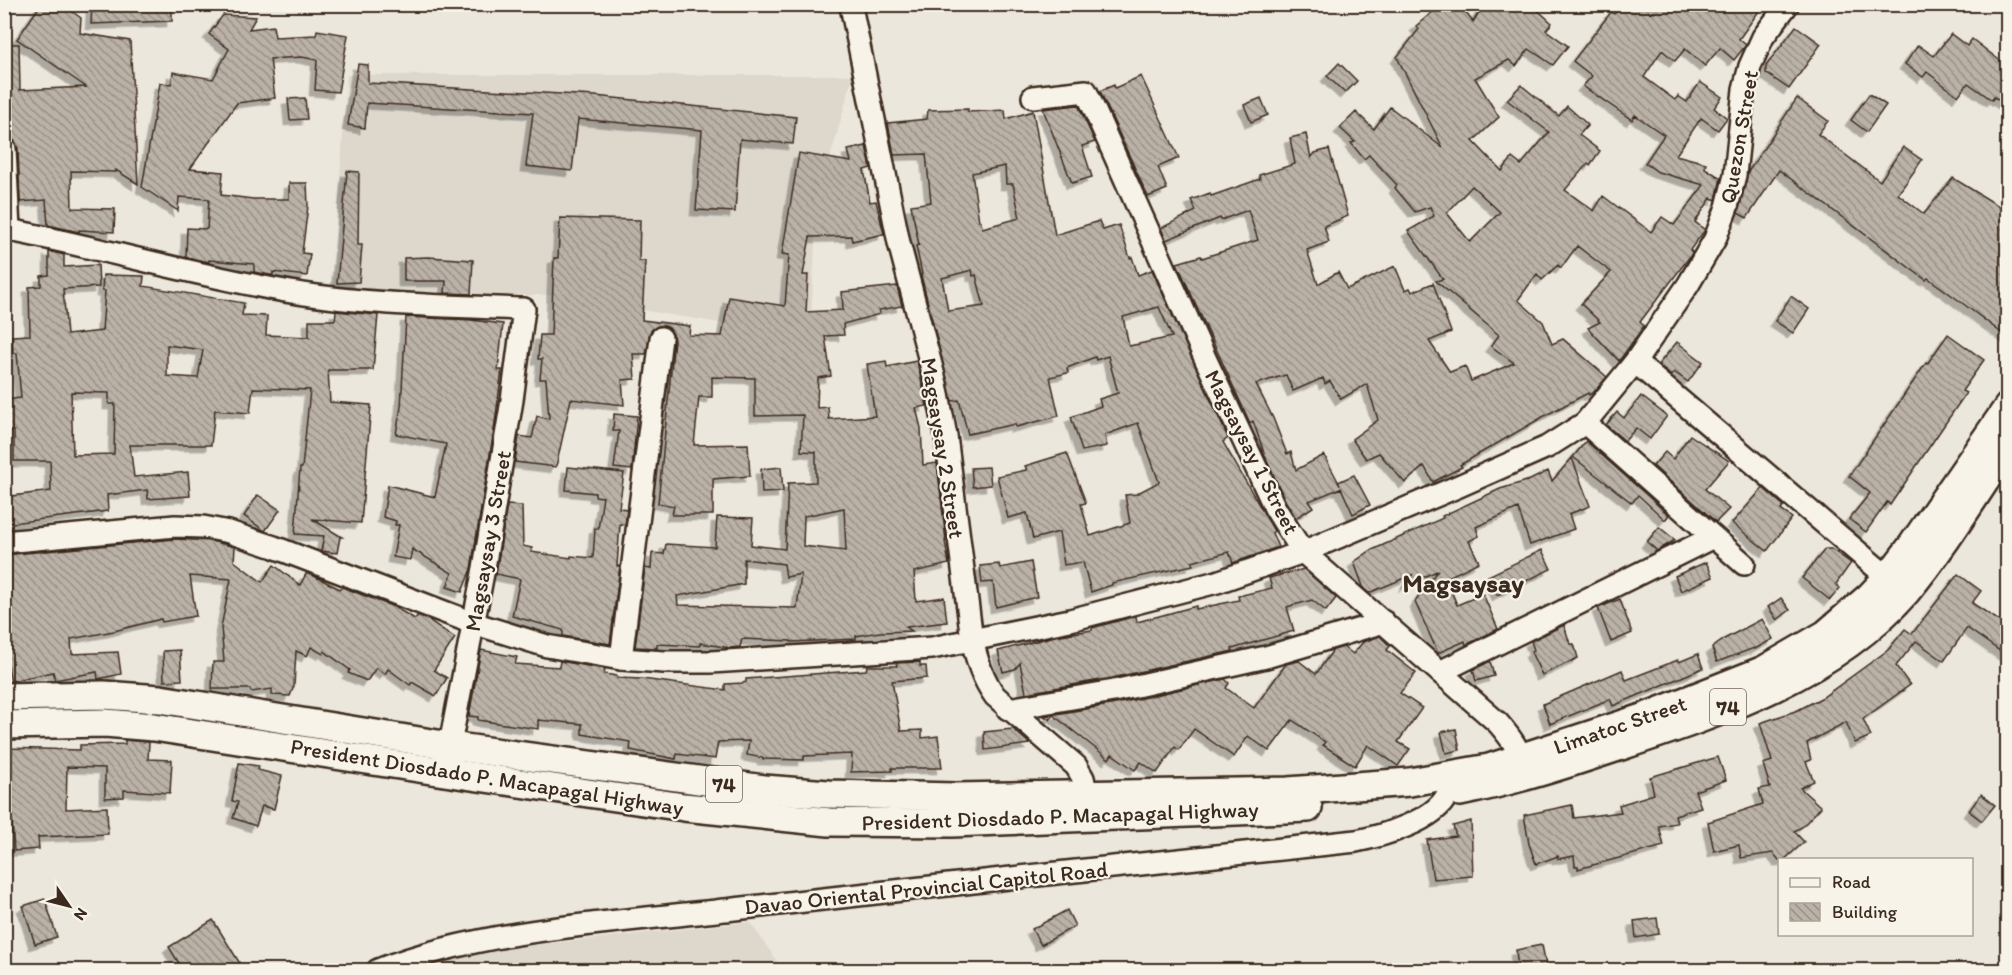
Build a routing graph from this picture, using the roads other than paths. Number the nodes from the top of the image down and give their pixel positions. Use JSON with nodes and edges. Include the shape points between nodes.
{"nodes":[{"id":1,"x":1788,"y":4,"type":"edge"},
{"id":2,"x":851,"y":6,"type":"edge"},
{"id":3,"x":1033,"y":97,"type":"dead end"},
{"id":4,"x":5,"y":149,"type":"edge"},
{"id":5,"x":7,"y":230,"type":"edge"},
{"id":6,"x":661,"y":338,"type":"dead end"},
{"id":7,"x":1635,"y":362,"type":"junction"},
{"id":8,"x":2007,"y":407,"type":"edge"},
{"id":9,"x":1586,"y":423,"type":"junction"},
{"id":10,"x":2007,"y":446,"type":"edge"},
{"id":11,"x":1713,"y":537,"type":"junction"},
{"id":12,"x":4,"y":542,"type":"edge"},
{"id":13,"x":1303,"y":552,"type":"junction"},
{"id":14,"x":1744,"y":564,"type":"dead end"},
{"id":15,"x":1897,"y":585,"type":"junction"},
{"id":16,"x":1384,"y":622,"type":"junction"},
{"id":17,"x":473,"y":623,"type":"junction"},
{"id":18,"x":972,"y":640,"type":"junction"},
{"id":19,"x":621,"y":659,"type":"junction"},
{"id":20,"x":1440,"y":672,"type":"junction"},
{"id":21,"x":4,"y":697,"type":"edge"},
{"id":22,"x":1008,"y":709,"type":"junction"},
{"id":23,"x":4,"y":725,"type":"edge"},
{"id":24,"x":450,"y":746,"type":"junction"},
{"id":25,"x":1524,"y":768,"type":"junction"},
{"id":26,"x":444,"y":772,"type":"junction"},
{"id":27,"x":1460,"y":783,"type":"junction"},
{"id":28,"x":1089,"y":805,"type":"junction"},
{"id":29,"x":378,"y":970,"type":"edge"}],
"edges":[{"from":1,"to":7,"type":"street","name":"Quezon Street","via":[[1763,37],[1750,66],[1735,175],[1715,239]]},
{"from":2,"to":18,"type":"street","name":"Magsaysay 2 Street","via":[[899,243],[946,436]]},
{"from":3,"to":13,"type":"street","name":"Magsaysay 1 Street","via":[[1086,90],[1275,508]]},
{"from":4,"to":5,"type":"street"},
{"from":5,"to":17,"type":"street","name":"Magsaysay 3 Street","via":[[296,293],[382,303],[524,309]]},
{"from":6,"to":19,"type":"street"},
{"from":7,"to":9,"type":"street","name":"Quezon Street"},
{"from":7,"to":15,"type":"street"},
{"from":8,"to":15,"type":"main road","name":"Limatoc Street","number":"74","via":[[1911,547]]},
{"from":9,"to":11,"type":"street"},
{"from":9,"to":13,"type":"street","name":"Quezon Street","via":[[1547,447]]},
{"from":10,"to":15,"type":"main road","name":"Limatoc Street","number":"74","via":[[1930,561]]},
{"from":11,"to":14,"type":"street"},
{"from":11,"to":20,"type":"street"},
{"from":12,"to":17,"type":"street","name":"Quezon Street","via":[[175,526],[203,527],[274,547]]},
{"from":13,"to":16,"type":"street","name":"Magsaysay 1 Street"},
{"from":13,"to":18,"type":"street","name":"Quezon Street","via":[[1217,582],[1071,620]]},
{"from":15,"to":25,"type":"main road","name":"Limatoc Street","number":"74","via":[[1880,617],[1835,653],[1765,692],[1652,735]]},
{"from":16,"to":20,"type":"street","name":"Magsaysay 1 Street"},
{"from":16,"to":22,"type":"street","via":[[1266,657],[1114,691]]},
{"from":17,"to":19,"type":"street","name":"Quezon Street","via":[[547,646]]},
{"from":17,"to":24,"type":"street","name":"Magsaysay 3 Street"},
{"from":18,"to":19,"type":"street","name":"Quezon Street","via":[[933,648],[711,662]]},
{"from":18,"to":22,"type":"street","name":"Magsaysay 2 Street","via":[[986,684]]},
{"from":20,"to":25,"type":"street","name":"Magsaysay 1 Street","via":[[1498,723],[1517,747]]},
{"from":21,"to":24,"type":"main road","name":"President Diosdado P. Macapagal Highway","number":"74","via":[[104,695],[160,699]]},
{"from":22,"to":28,"type":"street","name":"Magsaysay 2 Street","via":[[1076,766]]},
{"from":23,"to":26,"type":"main road","name":"President Diosdado P. Macapagal Highway","number":"74","via":[[105,723],[154,727]]},
{"from":24,"to":26,"type":"street","name":"Magsaysay 3 Street"},
{"from":24,"to":28,"type":"main road","name":"President Diosdado P. Macapagal Highway","number":"74","via":[[765,789]]},
{"from":25,"to":27,"type":"main road","name":"Limatoc Street","number":"74"},
{"from":26,"to":28,"type":"main road","name":"President Diosdado P. Macapagal Highway","number":"74","via":[[696,808],[829,822],[952,823]]},
{"from":27,"to":28,"type":"main road","name":"President Diosdado P. Macapagal Highway","number":"74","via":[[1410,782]]},
{"from":27,"to":29,"type":"street","name":"Davao Oriental Provincial Capitol Road","via":[[1418,821],[1356,841],[553,930],[473,943]]}]}
